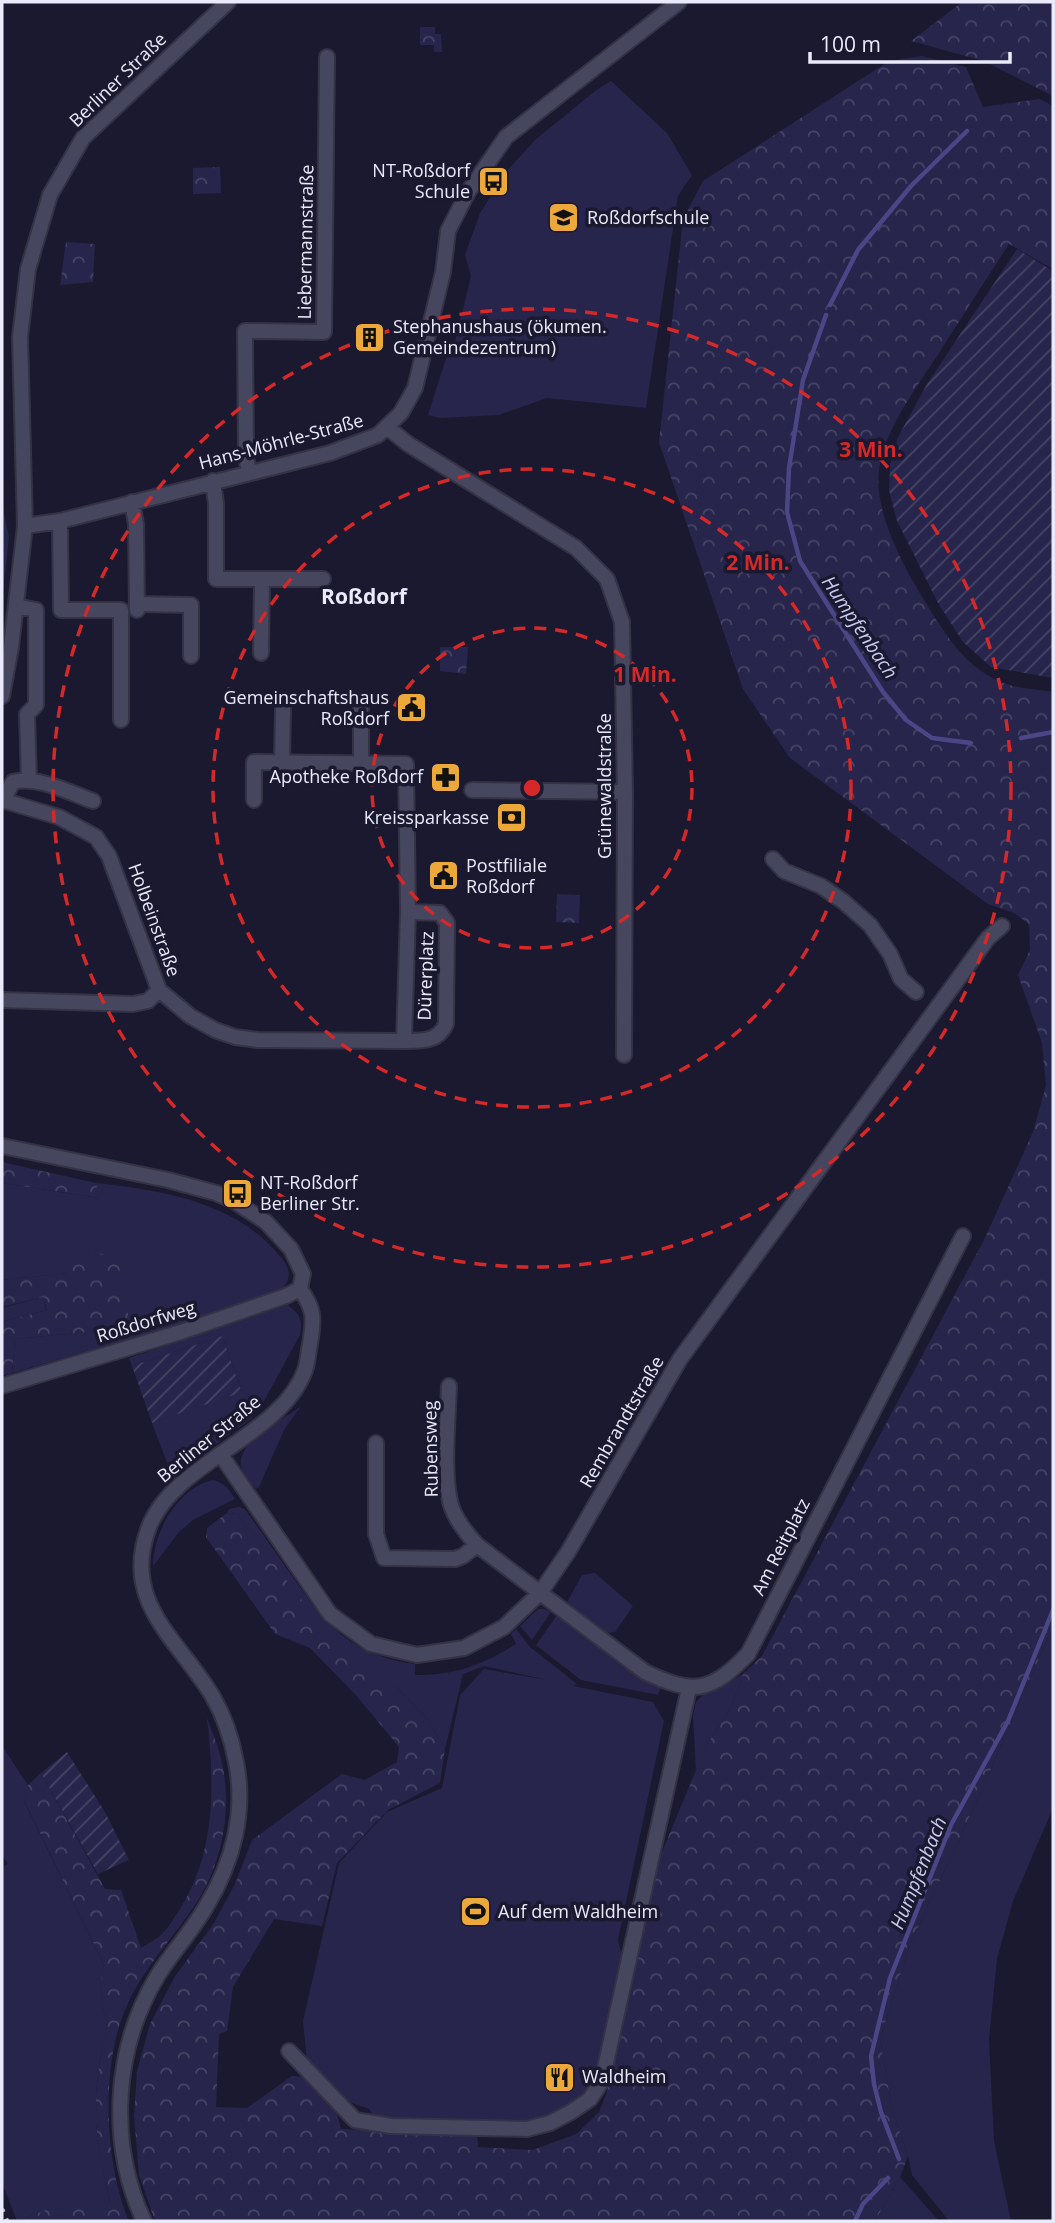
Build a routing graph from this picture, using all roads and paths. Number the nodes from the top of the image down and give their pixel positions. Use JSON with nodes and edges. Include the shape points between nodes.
{"nodes":[{"id":1,"x":228,"y":2,"type":"edge"},
{"id":2,"x":679,"y":2,"type":"edge"},
{"id":3,"x":327,"y":57,"type":"dead end"},
{"id":4,"x":387,"y":427,"type":"junction"},
{"id":5,"x":248,"y":472,"type":"junction"},
{"id":6,"x":213,"y":481,"type":"junction"},
{"id":7,"x":132,"y":502,"type":"junction"},
{"id":8,"x":60,"y":521,"type":"junction"},
{"id":9,"x":25,"y":526,"type":"junction"},
{"id":10,"x":262,"y":579,"type":"junction"},
{"id":11,"x":323,"y":579,"type":"dead end"},
{"id":12,"x":16,"y":607,"type":"junction"},
{"id":13,"x":261,"y":653,"type":"dead end"},
{"id":14,"x":191,"y":656,"type":"dead end"},
{"id":15,"x":2,"y":696,"type":"edge"},
{"id":16,"x":361,"y":702,"type":"dead end"},
{"id":17,"x":283,"y":708,"type":"dead end"},
{"id":18,"x":121,"y":720,"type":"dead end"},
{"id":19,"x":282,"y":762,"type":"junction"},
{"id":20,"x":361,"y":763,"type":"junction"},
{"id":21,"x":29,"y":780,"type":"junction"},
{"id":22,"x":472,"y":790,"type":"dead end"},
{"id":23,"x":625,"y":792,"type":"junction"},
{"id":24,"x":2,"y":800,"type":"edge"},
{"id":25,"x":254,"y":800,"type":"dead end"},
{"id":26,"x":93,"y":801,"type":"dead end"},
{"id":27,"x":773,"y":859,"type":"dead end"},
{"id":28,"x":408,"y":912,"type":"junction"},
{"id":29,"x":1002,"y":926,"type":"dead end"},
{"id":30,"x":159,"y":990,"type":"junction"},
{"id":31,"x":916,"y":992,"type":"dead end"},
{"id":32,"x":2,"y":1000,"type":"edge"},
{"id":33,"x":404,"y":1041,"type":"junction"},
{"id":34,"x":624,"y":1055,"type":"dead end"},
{"id":35,"x":2,"y":1146,"type":"edge"},
{"id":36,"x":963,"y":1236,"type":"dead end"},
{"id":37,"x":300,"y":1289,"type":"junction"},
{"id":38,"x":2,"y":1386,"type":"edge"},
{"id":39,"x":449,"y":1386,"type":"dead end"},
{"id":40,"x":376,"y":1443,"type":"dead end"},
{"id":41,"x":221,"y":1455,"type":"junction"},
{"id":42,"x":477,"y":1545,"type":"junction"},
{"id":43,"x":540,"y":1592,"type":"junction"},
{"id":44,"x":689,"y":1688,"type":"junction"},
{"id":45,"x":289,"y":2051,"type":"dead end"},
{"id":46,"x":144,"y":2221,"type":"edge"}],
"edges":[{"from":1,"to":9,"type":"street","name":"Berliner Straße","via":[[83,138],[50,195],[28,269],[20,337]]},
{"from":2,"to":4,"type":"street","name":"Hans-Möhrle-Straße","via":[[506,137],[468,192],[448,231],[443,272],[415,388]]},
{"from":3,"to":5,"type":"street","name":"Liebermannstraße","via":[[324,332],[245,331]]},
{"from":4,"to":5,"type":"street","name":"Hans-Möhrle-Straße","via":[[347,448]]},
{"from":4,"to":23,"type":"street","name":"Grünewaldstraße","via":[[576,548],[607,579],[622,622]]},
{"from":5,"to":6,"type":"street","name":"Hans-Möhrle-Straße"},
{"from":6,"to":7,"type":"street","name":"Hans-Möhrle-Straße"},
{"from":6,"to":10,"type":"street","via":[[216,579]]},
{"from":7,"to":8,"type":"street","name":"Hans-Möhrle-Straße"},
{"from":7,"to":14,"type":"street","via":[[137,607],[191,605]]},
{"from":8,"to":9,"type":"street","name":"Hans-Möhrle-Straße"},
{"from":8,"to":18,"type":"street","via":[[61,610],[121,610]]},
{"from":9,"to":12,"type":"street","name":"Berliner Straße"},
{"from":10,"to":11,"type":"street"},
{"from":10,"to":13,"type":"street"},
{"from":12,"to":15,"type":"street","name":"Berliner Straße"},
{"from":12,"to":21,"type":"street","via":[[36,610],[36,705],[27,714]]},
{"from":16,"to":20,"type":"street"},
{"from":17,"to":19,"type":"street"},
{"from":19,"to":20,"type":"street"},
{"from":19,"to":25,"type":"street","via":[[254,762]]},
{"from":20,"to":28,"type":"street","name":"Dürerplatz","via":[[406,764]]},
{"from":21,"to":24,"type":"street","via":[[13,782]]},
{"from":21,"to":26,"type":"street"},
{"from":22,"to":23,"type":"street"},
{"from":23,"to":34,"type":"street","name":"Grünewaldstraße"},
{"from":24,"to":30,"type":"street","name":"Holbeinstraße","via":[[59,817],[96,837],[109,856]]},
{"from":27,"to":31,"type":"street","via":[[784,871],[821,886],[870,925],[901,979]]},
{"from":28,"to":33,"type":"street","name":"Dürerplatz"},
{"from":28,"to":33,"type":"street","name":"Dürerplatz","via":[[440,914],[446,919],[447,997],[442,1032],[431,1039]]},
{"from":29,"to":43,"type":"street","name":"Rembrandtstraße","via":[[988,938],[680,1359],[589,1519]]},
{"from":30,"to":32,"type":"street","via":[[148,1001],[133,1004]]},
{"from":30,"to":33,"type":"street","name":"Holbeinstraße","via":[[190,1016],[235,1037]]},
{"from":35,"to":37,"type":"street","name":"Berliner Straße","via":[[168,1180],[234,1201],[266,1222],[291,1249],[303,1274]]},
{"from":36,"to":44,"type":"street","name":"Am Reitplatz","via":[[748,1654],[713,1684]]},
{"from":37,"to":38,"type":"street","name":"Roßdorfweg","via":[[181,1332]]},
{"from":37,"to":41,"type":"street","name":"Berliner Straße","via":[[311,1304],[313,1317],[305,1370],[286,1401]]},
{"from":39,"to":42,"type":"street","name":"Rubensweg","via":[[447,1480],[452,1507]]},
{"from":40,"to":42,"type":"street","via":[[376,1534],[384,1558],[455,1559]]},
{"from":41,"to":43,"type":"street","name":"Rembrandtstraße","via":[[330,1614],[371,1644],[418,1655],[464,1648],[505,1627]]},
{"from":41,"to":46,"type":"street","name":"Berliner Straße","via":[[180,1485],[156,1511],[142,1555],[143,1586],[150,1608],[221,1713],[236,1763],[239,1805],[233,1847],[222,1879],[157,1977],[129,2044],[120,2099],[122,2141],[129,2182]]},
{"from":42,"to":43,"type":"street","name":"Rubensweg"},
{"from":43,"to":44,"type":"street","via":[[645,1672]]},
{"from":44,"to":45,"type":"street","via":[[603,2081],[590,2099],[550,2123],[527,2129],[391,2126],[355,2120]]}]}
